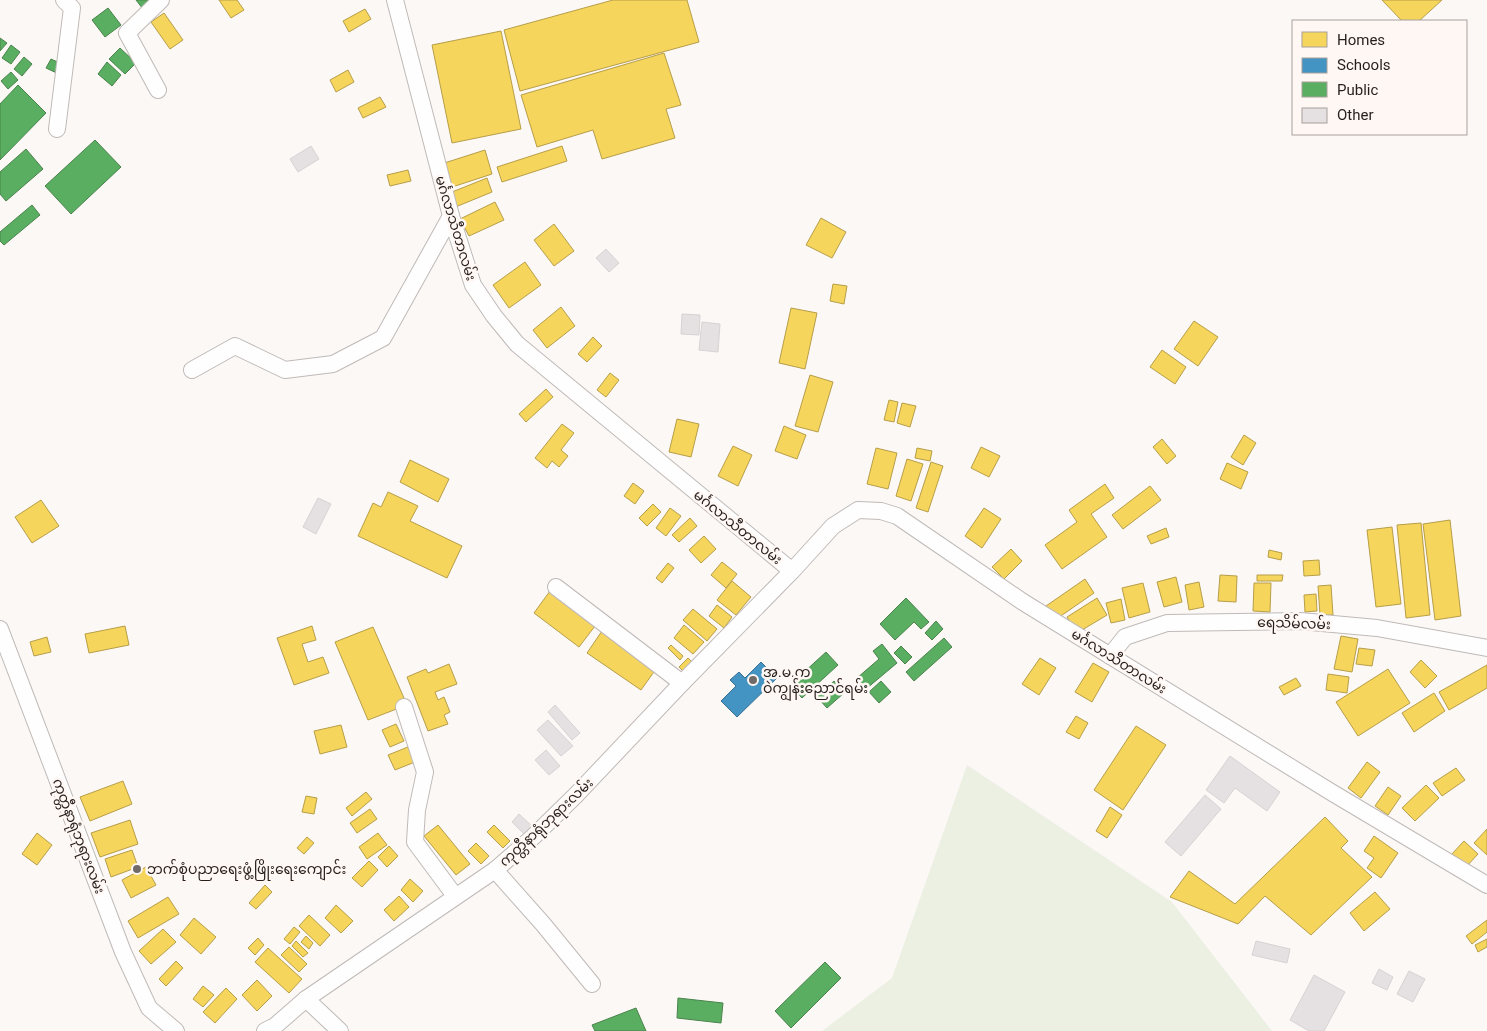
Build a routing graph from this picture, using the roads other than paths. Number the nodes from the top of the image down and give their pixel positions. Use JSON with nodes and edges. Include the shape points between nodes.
{"nodes":[{"id":1,"x":64,"y":0,"type":"edge"},
{"id":2,"x":161,"y":0,"type":"edge"},
{"id":3,"x":395,"y":0,"type":"edge"},
{"id":4,"x":158,"y":90,"type":"dead end"},
{"id":5,"x":57,"y":129,"type":"dead end"},
{"id":6,"x":451,"y":216,"type":"junction"},
{"id":7,"x":192,"y":370,"type":"dead end"},
{"id":8,"x":792,"y":571,"type":"junction"},
{"id":9,"x":556,"y":586,"type":"dead end"},
{"id":10,"x":0,"y":630,"type":"edge"},
{"id":11,"x":1487,"y":648,"type":"edge"},
{"id":12,"x":1110,"y":656,"type":"junction"},
{"id":13,"x":682,"y":683,"type":"junction"},
{"id":14,"x":404,"y":707,"type":"dead end"},
{"id":15,"x":495,"y":870,"type":"junction"},
{"id":16,"x":1487,"y":885,"type":"edge"},
{"id":17,"x":455,"y":896,"type":"junction"},
{"id":18,"x":592,"y":984,"type":"dead end"},
{"id":19,"x":306,"y":999,"type":"junction"},
{"id":20,"x":176,"y":1031,"type":"edge"},
{"id":21,"x":265,"y":1031,"type":"edge"},
{"id":22,"x":340,"y":1031,"type":"edge"}],
"edges":[{"from":1,"to":5,"type":"street","via":[[72,8]]},
{"from":2,"to":4,"type":"street","via":[[126,33]]},
{"from":3,"to":6,"type":"street","name":"မင်္ဂလာသီတာလမ်း"},
{"from":6,"to":7,"type":"street","via":[[383,338],[334,364],[285,370],[235,346]]},
{"from":6,"to":8,"type":"street","name":"မင်္ဂလာသီတာလမ်း","via":[[473,286],[516,344]]},
{"from":8,"to":12,"type":"street","name":"မင်္ဂလာသီတာလမ်း","via":[[833,526],[858,510],[881,511],[896,516]]},
{"from":8,"to":13,"type":"street","name":"ကုတ္တီနာရုံဘုရားလမ်း"},
{"from":9,"to":13,"type":"street"},
{"from":10,"to":20,"type":"street","name":"ကုတ္တီနာရုံဘုရားလမ်း","via":[[123,952],[149,1008]]},
{"from":11,"to":12,"type":"street","name":"ရေသိမ်လမ်း","via":[[1377,628],[1300,621],[1167,623],[1125,637]]},
{"from":12,"to":16,"type":"street","name":"မင်္ဂလာသီတာလမ်း"},
{"from":13,"to":15,"type":"street","name":"ကုတ္တီနာရုံဘုရားလမ်း","via":[[576,795]]},
{"from":14,"to":17,"type":"street","via":[[425,772],[417,810],[415,842]]},
{"from":15,"to":17,"type":"street","name":"ကုတ္တီနာရုံဘုရားလမ်း"},
{"from":15,"to":18,"type":"street"},
{"from":17,"to":19,"type":"street","name":"ကုတ္တီနာရုံဘုရားလမ်း"},
{"from":19,"to":21,"type":"street","name":"ကုတ္တီနာရုံဘုရားလမ်း"},
{"from":19,"to":22,"type":"street"}]}
